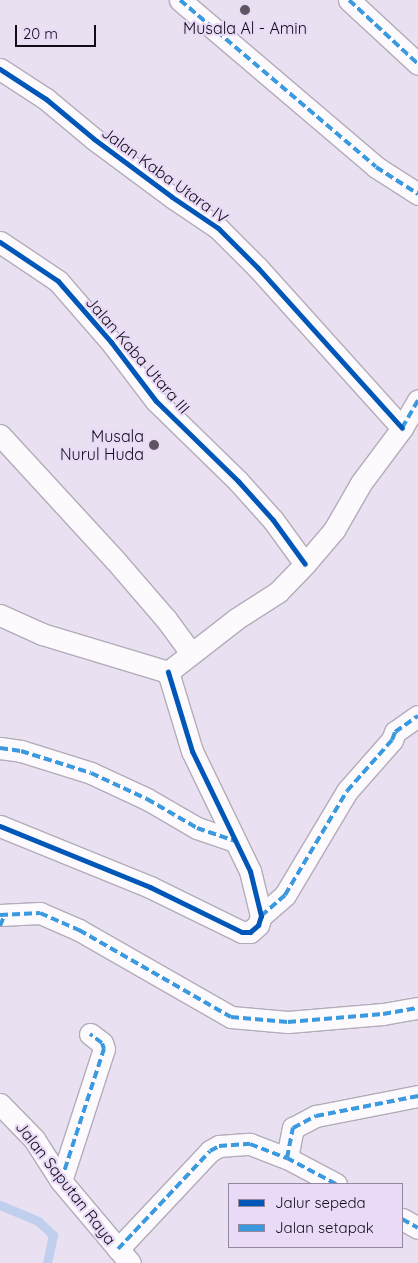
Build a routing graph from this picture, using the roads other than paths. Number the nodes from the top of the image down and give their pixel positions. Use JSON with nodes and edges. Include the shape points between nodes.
{"nodes":[{"id":1,"x":180,"y":0,"type":"edge"},
{"id":2,"x":349,"y":0,"type":"edge"},
{"id":3,"x":418,"y":64,"type":"edge"},
{"id":4,"x":0,"y":69,"type":"edge"},
{"id":5,"x":418,"y":194,"type":"edge"},
{"id":6,"x":0,"y":242,"type":"edge"},
{"id":7,"x":418,"y":400,"type":"edge"},
{"id":8,"x":402,"y":428,"type":"junction"},
{"id":9,"x":0,"y":435,"type":"edge"},
{"id":10,"x":305,"y":564,"type":"junction"},
{"id":11,"x":0,"y":615,"type":"edge"},
{"id":12,"x":192,"y":653,"type":"junction"},
{"id":13,"x":168,"y":672,"type":"junction"},
{"id":14,"x":418,"y":716,"type":"edge"},
{"id":15,"x":0,"y":748,"type":"edge"},
{"id":16,"x":0,"y":826,"type":"edge"},
{"id":17,"x":235,"y":842,"type":"junction"},
{"id":18,"x":261,"y":916,"type":"junction"},
{"id":19,"x":1,"y":919,"type":"edge"},
{"id":20,"x":418,"y":1008,"type":"edge"},
{"id":21,"x":90,"y":1034,"type":"dead end"},
{"id":22,"x":418,"y":1096,"type":"edge"},
{"id":23,"x":0,"y":1104,"type":"edge"},
{"id":24,"x":287,"y":1158,"type":"junction"},
{"id":25,"x":61,"y":1181,"type":"junction"},
{"id":26,"x":334,"y":1183,"type":"edge"},
{"id":27,"x":403,"y":1220,"type":"edge"},
{"id":28,"x":418,"y":1228,"type":"edge"},
{"id":29,"x":124,"y":1256,"type":"edge"}],
"edges":[{"from":1,"to":5,"type":"street","via":[[376,166]]},
{"from":2,"to":3,"type":"street"},
{"from":4,"to":8,"type":"street","name":"Jalan Kaba Utara IV","via":[[46,99],[94,139],[218,228]]},
{"from":6,"to":10,"type":"street","name":"Jalan Kaba Utara III","via":[[58,281],[156,400],[274,520]]},
{"from":7,"to":8,"type":"street"},
{"from":8,"to":10,"type":"street","via":[[361,483],[334,530]]},
{"from":9,"to":12,"type":"street","via":[[115,560]]},
{"from":10,"to":12,"type":"street","via":[[278,592],[236,618]]},
{"from":11,"to":13,"type":"street","via":[[42,634]]},
{"from":12,"to":13,"type":"street"},
{"from":13,"to":17,"type":"street","via":[[192,751]]},
{"from":14,"to":18,"type":"street","via":[[395,732],[392,740],[348,791],[285,896]]},
{"from":15,"to":17,"type":"street","via":[[21,751],[91,773],[147,799],[197,828]]},
{"from":16,"to":18,"type":"street","via":[[142,883],[242,932],[250,932],[258,925]]},
{"from":17,"to":18,"type":"street","via":[[250,870]]},
{"from":19,"to":20,"type":"street","via":[[40,913],[79,930],[231,1017],[288,1022]]},
{"from":21,"to":25,"type":"street","via":[[102,1043],[104,1049]]},
{"from":22,"to":24,"type":"street","via":[[316,1116],[293,1128]]},
{"from":23,"to":25,"type":"street","name":"Jalan Saputan Raya","via":[[34,1139]]},
{"from":24,"to":26,"type":"street"},
{"from":24,"to":29,"type":"street","via":[[250,1144],[219,1146],[210,1151]]},
{"from":25,"to":29,"type":"street","name":"Jalan Saputan Raya"},
{"from":27,"to":28,"type":"street"}]}
